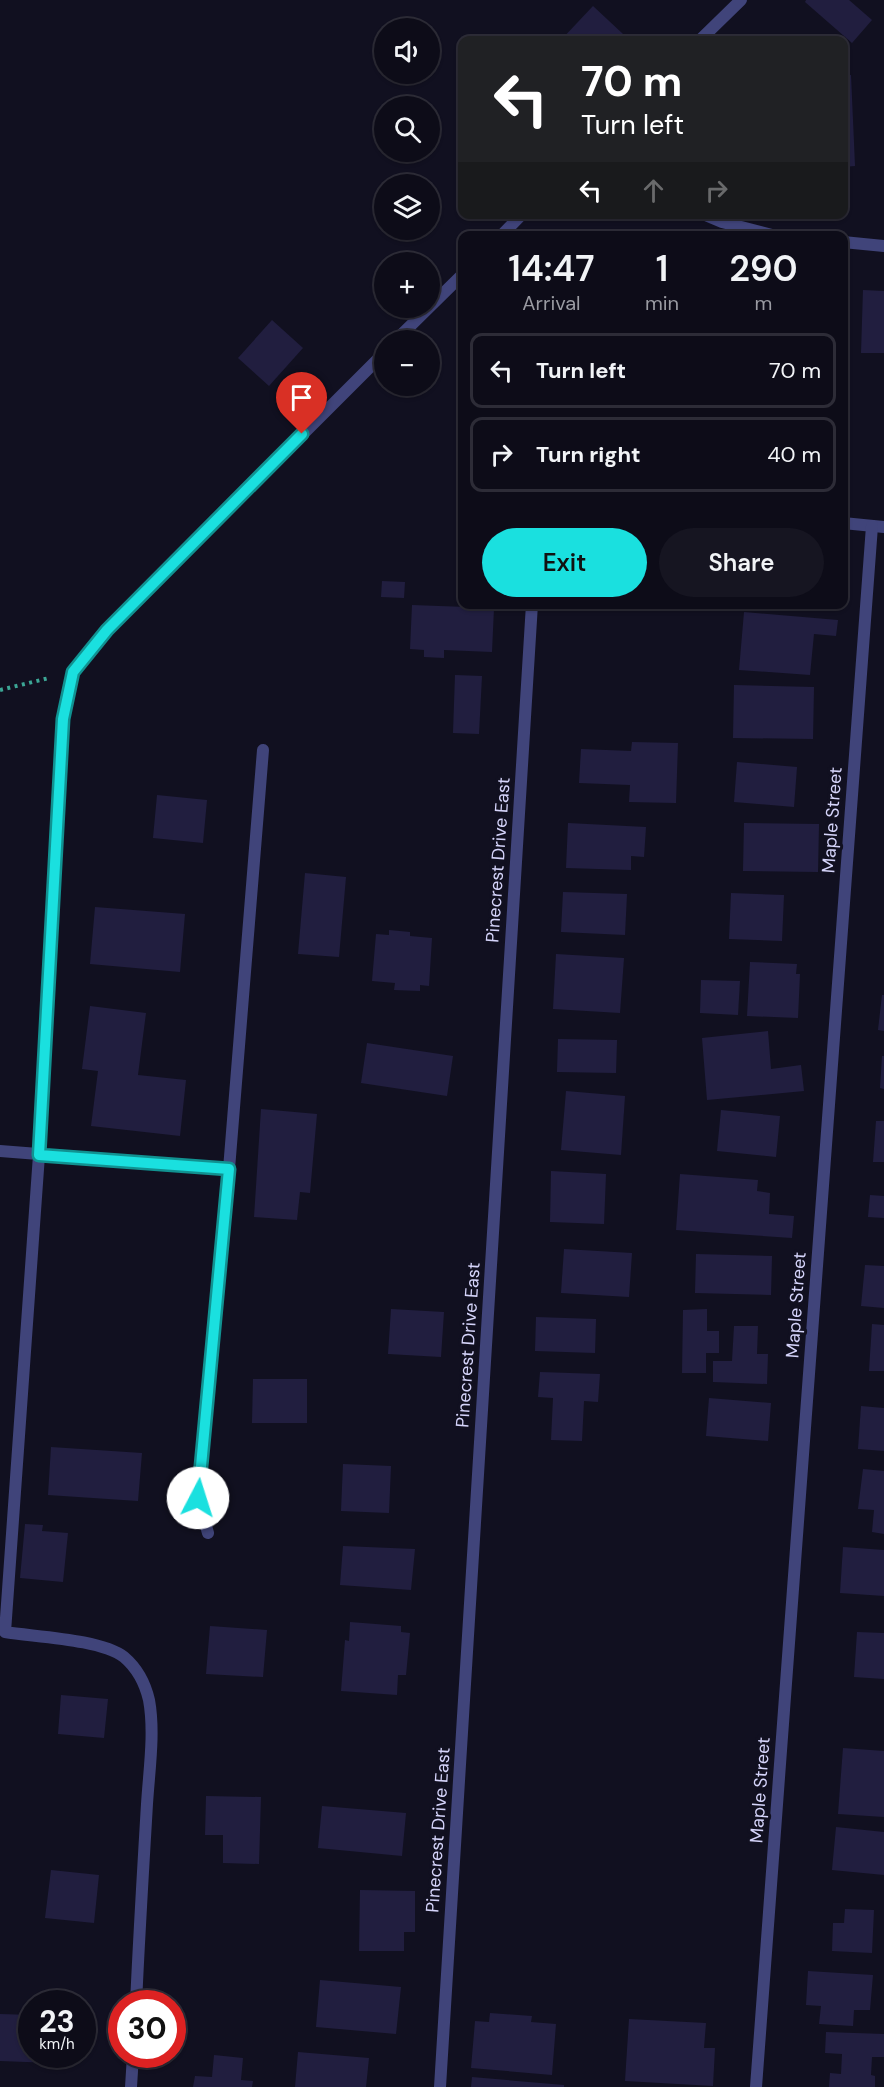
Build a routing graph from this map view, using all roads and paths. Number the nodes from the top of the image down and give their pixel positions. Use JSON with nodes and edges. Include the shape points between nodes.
{"nodes":[{"id":1,"x":741,"y":0,"type":"edge"},
{"id":2,"x":704,"y":36,"type":"edge"},
{"id":3,"x":517,"y":219,"type":"edge"},
{"id":4,"x":715,"y":219,"type":"edge"},
{"id":5,"x":506,"y":231,"type":"edge"},
{"id":6,"x":757,"y":231,"type":"edge"},
{"id":7,"x":848,"y":242,"type":"edge"},
{"id":8,"x":884,"y":246,"type":"edge"},
{"id":9,"x":458,"y":279,"type":"edge"},
{"id":10,"x":406,"y":330,"type":"edge"},
{"id":11,"x":374,"y":363,"type":"edge"},
{"id":12,"x":848,"y":524,"type":"edge"},
{"id":13,"x":878,"y":526,"type":"edge"},
{"id":14,"x":532,"y":609,"type":"edge"},
{"id":15,"x":73,"y":672,"type":"junction"},
{"id":16,"x":0,"y":690,"type":"edge"},
{"id":17,"x":263,"y":750,"type":"dead end"},
{"id":18,"x":0,"y":1152,"type":"edge"},
{"id":19,"x":39,"y":1155,"type":"junction"},
{"id":20,"x":229,"y":1169,"type":"junction"},
{"id":21,"x":207,"y":1533,"type":"dead end"},
{"id":22,"x":137,"y":1990,"type":"edge"},
{"id":23,"x":132,"y":2068,"type":"edge"},
{"id":24,"x":131,"y":2087,"type":"edge"},
{"id":25,"x":440,"y":2087,"type":"edge"},
{"id":26,"x":756,"y":2087,"type":"edge"}],
"edges":[{"from":1,"to":2,"type":"street"},
{"from":3,"to":5,"type":"street"},
{"from":4,"to":6,"type":"street"},
{"from":7,"to":8,"type":"street"},
{"from":9,"to":10,"type":"street"},
{"from":11,"to":15,"type":"street","via":[[107,630]]},
{"from":12,"to":13,"type":"street"},
{"from":13,"to":26,"type":"street","name":"Maple Street"},
{"from":14,"to":25,"type":"street","name":"Pinecrest Drive East"},
{"from":15,"to":16,"type":"path"},
{"from":15,"to":19,"type":"street","via":[[63,719]]},
{"from":17,"to":20,"type":"street"},
{"from":18,"to":19,"type":"street"},
{"from":19,"to":20,"type":"street"},
{"from":19,"to":22,"type":"street","via":[[5,1632],[110,1649],[129,1662],[142,1679],[149,1701],[150,1747]]},
{"from":20,"to":21,"type":"street","via":[[198,1498]]},
{"from":23,"to":24,"type":"street"}]}
